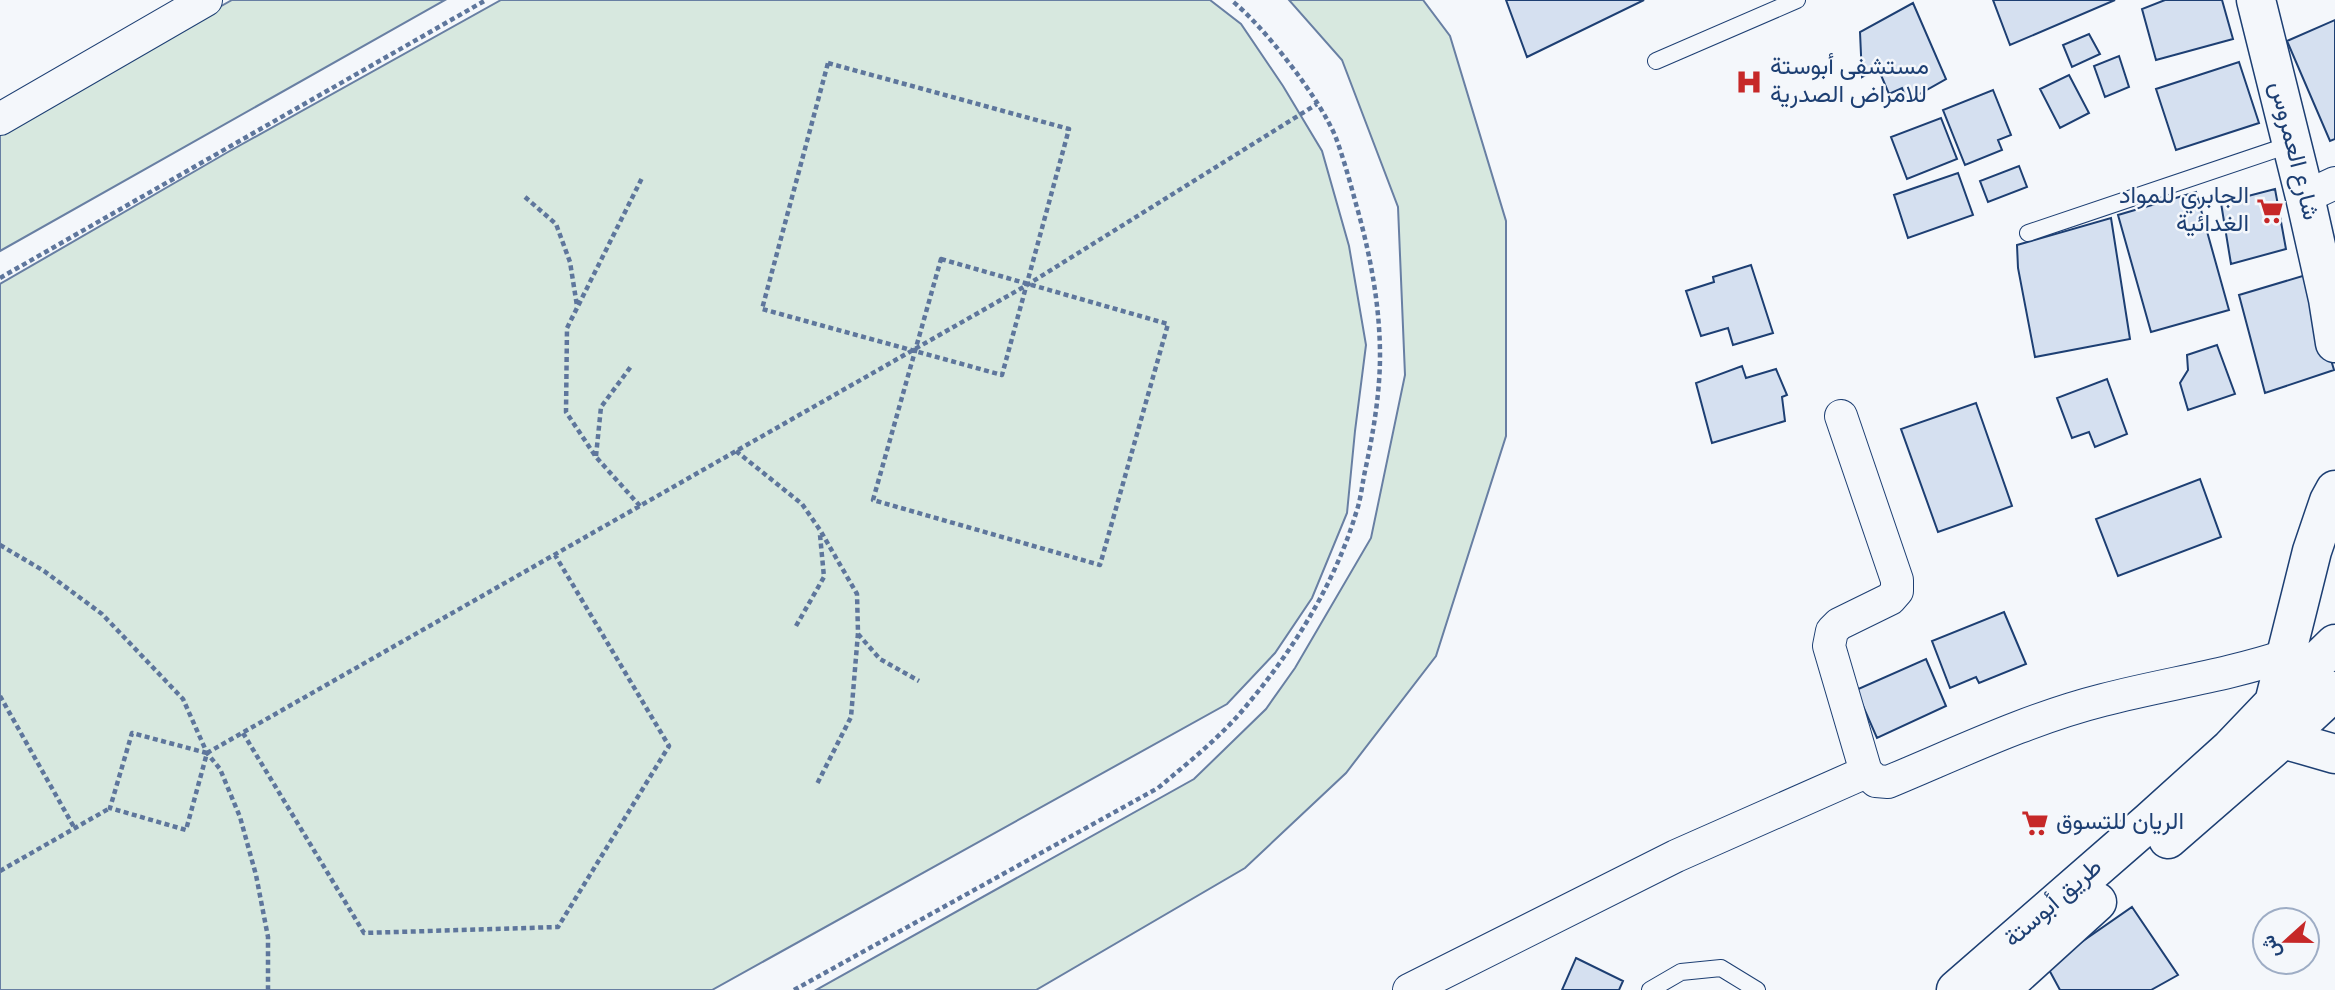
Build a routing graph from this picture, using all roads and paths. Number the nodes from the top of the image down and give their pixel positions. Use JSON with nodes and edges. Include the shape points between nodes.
{"nodes":[{"id":1,"x":205,"y":0,"type":"edge"},
{"id":2,"x":486,"y":0,"type":"edge"},
{"id":3,"x":1231,"y":0,"type":"edge"},
{"id":4,"x":1797,"y":0,"type":"edge"},
{"id":5,"x":2256,"y":0,"type":"edge"},
{"id":6,"x":1656,"y":61,"type":"dead end"},
{"id":7,"x":1317,"y":104,"type":"junction"},
{"id":8,"x":0,"y":119,"type":"edge"},
{"id":9,"x":2292,"y":144,"type":"junction"},
{"id":10,"x":642,"y":178,"type":"dead end"},
{"id":11,"x":2320,"y":190,"type":"edge"},
{"id":12,"x":525,"y":197,"type":"dead end"},
{"id":13,"x":2028,"y":233,"type":"dead end"},
{"id":14,"x":0,"y":278,"type":"edge"},
{"id":15,"x":1027,"y":285,"type":"junction"},
{"id":16,"x":578,"y":307,"type":"junction"},
{"id":17,"x":2335,"y":339,"type":"edge"},
{"id":18,"x":914,"y":350,"type":"junction"},
{"id":19,"x":632,"y":365,"type":"dead end"},
{"id":20,"x":1841,"y":416,"type":"dead end"},
{"id":21,"x":736,"y":451,"type":"junction"},
{"id":22,"x":596,"y":457,"type":"junction"},
{"id":23,"x":2335,"y":490,"type":"edge"},
{"id":24,"x":640,"y":506,"type":"junction"},
{"id":25,"x":820,"y":530,"type":"junction"},
{"id":26,"x":0,"y":545,"type":"edge"},
{"id":27,"x":555,"y":555,"type":"junction"},
{"id":28,"x":796,"y":626,"type":"dead end"},
{"id":29,"x":858,"y":633,"type":"junction"},
{"id":30,"x":2335,"y":644,"type":"edge"},
{"id":31,"x":2285,"y":656,"type":"junction"},
{"id":32,"x":919,"y":681,"type":"dead end"},
{"id":33,"x":2335,"y":691,"type":"edge"},
{"id":34,"x":0,"y":696,"type":"edge"},
{"id":35,"x":2274,"y":702,"type":"junction"},
{"id":36,"x":243,"y":733,"type":"junction"},
{"id":37,"x":2283,"y":739,"type":"junction"},
{"id":38,"x":207,"y":753,"type":"junction"},
{"id":39,"x":2335,"y":754,"type":"edge"},
{"id":40,"x":1867,"y":772,"type":"junction"},
{"id":41,"x":816,"y":786,"type":"dead end"},
{"id":42,"x":110,"y":808,"type":"junction"},
{"id":43,"x":75,"y":829,"type":"junction"},
{"id":44,"x":0,"y":872,"type":"edge"},
{"id":45,"x":268,"y":990,"type":"edge"},
{"id":46,"x":794,"y":990,"type":"edge"},
{"id":47,"x":1409,"y":990,"type":"edge"},
{"id":48,"x":1650,"y":990,"type":"edge"},
{"id":49,"x":1757,"y":990,"type":"edge"},
{"id":50,"x":1956,"y":990,"type":"edge"},
{"id":51,"x":2000,"y":990,"type":"edge"}],
"edges":[{"from":1,"to":8,"type":"street"},
{"from":2,"to":14,"type":"path"},
{"from":3,"to":7,"type":"path","via":[[1249,14]]},
{"from":4,"to":6,"type":"lane"},
{"from":5,"to":9,"type":"main road","name":"شارع العمروس"},
{"from":7,"to":15,"type":"path"},
{"from":7,"to":46,"type":"path","via":[[1335,136],[1362,224],[1376,295],[1380,356],[1371,442],[1357,512],[1310,617],[1246,707],[1158,788]]},
{"from":9,"to":11,"type":"main road","name":"شارع العمروس"},
{"from":9,"to":13,"type":"lane"},
{"from":10,"to":16,"type":"path"},
{"from":11,"to":17,"type":"main road","name":"شارع العمروس"},
{"from":12,"to":16,"type":"path","via":[[556,224],[570,262]]},
{"from":15,"to":18,"type":"path"},
{"from":15,"to":18,"type":"path","via":[[941,259]]},
{"from":15,"to":18,"type":"path","via":[[1002,376]]},
{"from":15,"to":18,"type":"path","via":[[1168,324],[1100,565],[873,500]]},
{"from":15,"to":18,"type":"path","via":[[1069,129],[828,63],[762,309]]},
{"from":16,"to":22,"type":"path","via":[[567,328],[566,412]]},
{"from":18,"to":21,"type":"path"},
{"from":19,"to":22,"type":"path","via":[[601,407]]},
{"from":20,"to":40,"type":"street","via":[[1897,580],[1897,591],[1890,599],[1839,624],[1829,646]]},
{"from":21,"to":24,"type":"path"},
{"from":21,"to":25,"type":"path","via":[[802,505]]},
{"from":22,"to":24,"type":"path"},
{"from":23,"to":31,"type":"main road","via":[[2312,551]]},
{"from":24,"to":27,"type":"path"},
{"from":25,"to":28,"type":"path","via":[[824,577]]},
{"from":25,"to":29,"type":"path","via":[[857,594]]},
{"from":26,"to":38,"type":"path","via":[[102,614],[184,699]]},
{"from":27,"to":36,"type":"path"},
{"from":27,"to":36,"type":"path","via":[[669,746],[558,927],[364,933]]},
{"from":29,"to":32,"type":"path","via":[[880,659]]},
{"from":29,"to":41,"type":"path","via":[[851,718]]},
{"from":30,"to":35,"type":"main road","name":"طريق أبوستة"},
{"from":31,"to":35,"type":"main road"},
{"from":31,"to":40,"type":"street","via":[[2034,721],[1888,782],[1876,781]]},
{"from":33,"to":37,"type":"main road"},
{"from":34,"to":43,"type":"path"},
{"from":35,"to":50,"type":"main road","name":"طريق أبوستة","via":[[2231,748]]},
{"from":36,"to":38,"type":"path"},
{"from":37,"to":39,"type":"main road"},
{"from":37,"to":51,"type":"main road"},
{"from":38,"to":42,"type":"path","via":[[132,733]]},
{"from":38,"to":42,"type":"path","via":[[186,830]]},
{"from":38,"to":45,"type":"path","via":[[220,769],[240,817],[256,875],[268,937]]},
{"from":40,"to":47,"type":"street","via":[[1676,856]]},
{"from":42,"to":43,"type":"path"},
{"from":43,"to":44,"type":"path"},
{"from":48,"to":49,"type":"lane","via":[[1681,972],[1721,968]]}]}
